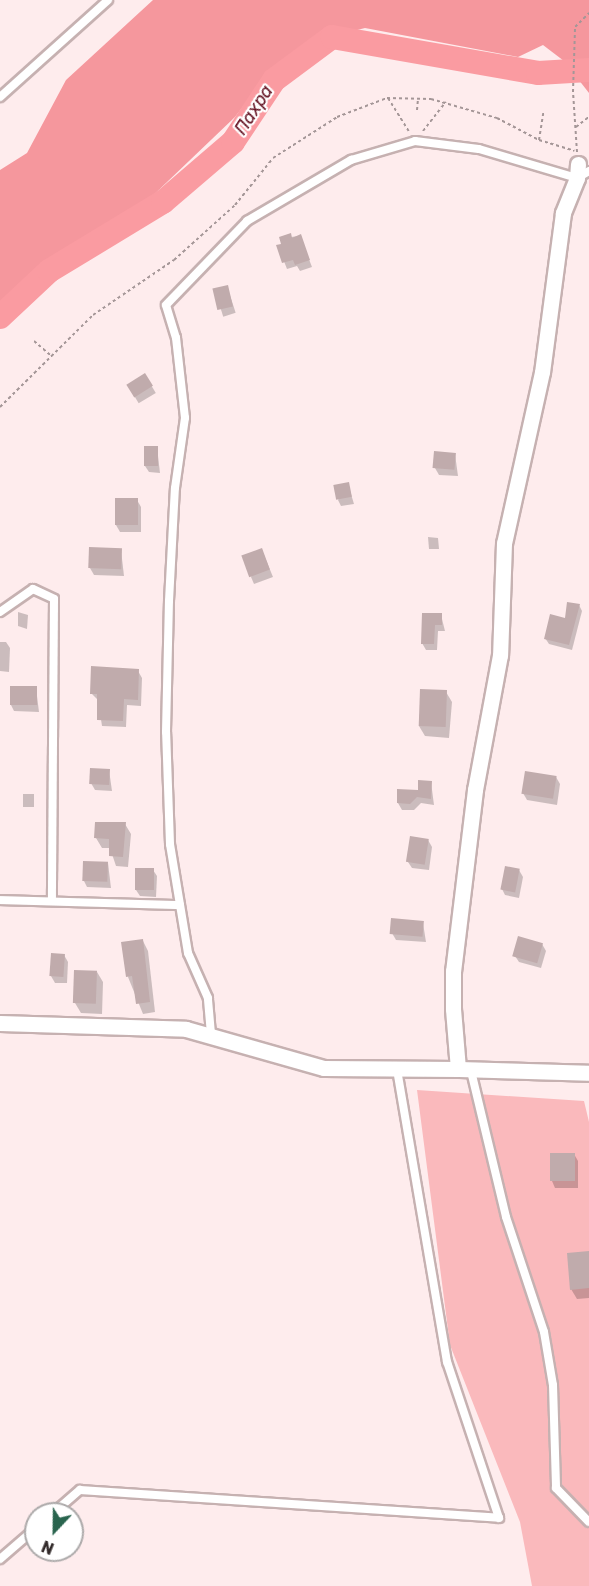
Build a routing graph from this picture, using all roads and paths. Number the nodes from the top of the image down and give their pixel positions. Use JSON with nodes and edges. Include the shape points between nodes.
{"nodes":[{"id":1,"x":108,"y":0,"type":"edge"},
{"id":2,"x":589,"y":13,"type":"edge"},
{"id":3,"x":578,"y":17,"type":"dead end"},
{"id":4,"x":583,"y":18,"type":"junction"},
{"id":5,"x":0,"y":97,"type":"edge"},
{"id":6,"x":387,"y":98,"type":"dead end"},
{"id":7,"x":418,"y":98,"type":"dead end"},
{"id":8,"x":446,"y":102,"type":"dead end"},
{"id":9,"x":417,"y":110,"type":"dead end"},
{"id":10,"x":544,"y":110,"type":"dead end"},
{"id":11,"x":589,"y":117,"type":"edge"},
{"id":12,"x":576,"y":127,"type":"junction"},
{"id":13,"x":539,"y":140,"type":"dead end"},
{"id":14,"x":415,"y":141,"type":"junction"},
{"id":15,"x":581,"y":171,"type":"edge"},
{"id":16,"x":34,"y":341,"type":"dead end"},
{"id":17,"x":51,"y":356,"type":"dead end"},
{"id":18,"x":0,"y":612,"type":"edge"},
{"id":19,"x":0,"y":900,"type":"edge"},
{"id":20,"x":52,"y":902,"type":"junction"},
{"id":21,"x":180,"y":905,"type":"junction"},
{"id":22,"x":0,"y":1023,"type":"edge"},
{"id":23,"x":211,"y":1034,"type":"junction"},
{"id":24,"x":397,"y":1068,"type":"junction"},
{"id":25,"x":465,"y":1070,"type":"junction"},
{"id":26,"x":589,"y":1073,"type":"edge"},
{"id":27,"x":66,"y":1502,"type":"edge"},
{"id":28,"x":589,"y":1522,"type":"edge"},
{"id":29,"x":24,"y":1538,"type":"edge"},
{"id":30,"x":0,"y":1559,"type":"edge"}],
"edges":[{"from":1,"to":5,"type":"lane"},
{"from":2,"to":4,"type":"path"},
{"from":3,"to":4,"type":"path"},
{"from":4,"to":12,"type":"path","via":[[575,27]]},
{"from":6,"to":14,"type":"path"},
{"from":7,"to":9,"type":"path"},
{"from":8,"to":14,"type":"path"},
{"from":10,"to":13,"type":"path"},
{"from":11,"to":12,"type":"path"},
{"from":12,"to":15,"type":"path"},
{"from":14,"to":15,"type":"lane","via":[[479,149]]},
{"from":14,"to":21,"type":"lane","via":[[351,160],[247,221],[166,305],[176,338],[185,418],[175,499],[166,732],[170,844]]},
{"from":15,"to":25,"type":"street","via":[[563,213],[542,372],[504,543],[500,656],[476,790],[453,970]]},
{"from":16,"to":17,"type":"path"},
{"from":18,"to":20,"type":"lane","via":[[33,589],[54,599]]},
{"from":19,"to":20,"type":"lane"},
{"from":20,"to":21,"type":"lane"},
{"from":21,"to":23,"type":"lane","via":[[188,953],[208,998]]},
{"from":22,"to":23,"type":"street","via":[[142,1026]]},
{"from":23,"to":24,"type":"street","via":[[324,1068]]},
{"from":24,"to":25,"type":"street"},
{"from":24,"to":27,"type":"lane","via":[[447,1362],[499,1518],[80,1490]]},
{"from":25,"to":26,"type":"street"},
{"from":25,"to":28,"type":"lane","via":[[544,1332],[553,1385],[556,1488]]},
{"from":29,"to":30,"type":"lane"}]}
